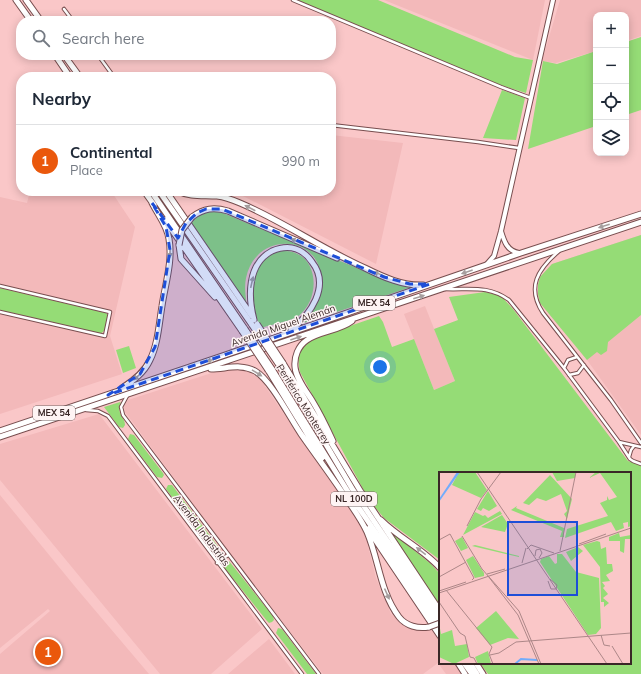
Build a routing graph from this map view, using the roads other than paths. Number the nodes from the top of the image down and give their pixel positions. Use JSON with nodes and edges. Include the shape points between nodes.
{"nodes":[{"id":1,"x":16,"y":0,"type":"edge"},
{"id":2,"x":26,"y":0,"type":"edge"},
{"id":3,"x":293,"y":0,"type":"edge"},
{"id":4,"x":553,"y":0,"type":"edge"},
{"id":5,"x":64,"y":9,"type":"dead end"},
{"id":6,"x":27,"y":16,"type":"edge"},
{"id":7,"x":37,"y":16,"type":"edge"},
{"id":8,"x":69,"y":16,"type":"edge"},
{"id":9,"x":331,"y":16,"type":"edge"},
{"id":10,"x":336,"y":18,"type":"edge"},
{"id":11,"x":58,"y":60,"type":"edge"},
{"id":12,"x":68,"y":60,"type":"edge"},
{"id":13,"x":102,"y":60,"type":"edge"},
{"id":14,"x":67,"y":72,"type":"edge"},
{"id":15,"x":76,"y":72,"type":"edge"},
{"id":16,"x":110,"y":72,"type":"edge"},
{"id":17,"x":531,"y":98,"type":"junction"},
{"id":18,"x":336,"y":126,"type":"edge"},
{"id":19,"x":519,"y":148,"type":"junction"},
{"id":20,"x":147,"y":196,"type":"edge"},
{"id":21,"x":154,"y":196,"type":"edge"},
{"id":22,"x":163,"y":196,"type":"edge"},
{"id":23,"x":169,"y":196,"type":"edge"},
{"id":24,"x":208,"y":196,"type":"edge"},
{"id":25,"x":152,"y":203,"type":"junction"},
{"id":26,"x":641,"y":214,"type":"edge"},
{"id":27,"x":641,"y":222,"type":"edge"},
{"id":28,"x":501,"y":230,"type":"junction"},
{"id":29,"x":562,"y":249,"type":"junction"},
{"id":30,"x":521,"y":253,"type":"junction"},
{"id":31,"x":346,"y":259,"type":"junction"},
{"id":32,"x":485,"y":266,"type":"junction"},
{"id":33,"x":430,"y":284,"type":"junction"},
{"id":34,"x":0,"y":286,"type":"edge"},
{"id":35,"x":443,"y":289,"type":"junction"},
{"id":36,"x":226,"y":308,"type":"junction"},
{"id":37,"x":0,"y":312,"type":"edge"},
{"id":38,"x":355,"y":318,"type":"junction"},
{"id":39,"x":254,"y":323,"type":"junction"},
{"id":40,"x":243,"y":330,"type":"junction"},
{"id":41,"x":287,"y":333,"type":"junction"},
{"id":42,"x":577,"y":357,"type":"junction"},
{"id":43,"x":281,"y":364,"type":"junction"},
{"id":44,"x":584,"y":365,"type":"junction"},
{"id":45,"x":564,"y":368,"type":"junction"},
{"id":46,"x":206,"y":369,"type":"junction"},
{"id":47,"x":270,"y":369,"type":"junction"},
{"id":48,"x":569,"y":375,"type":"junction"},
{"id":49,"x":128,"y":394,"type":"junction"},
{"id":50,"x":108,"y":395,"type":"junction"},
{"id":51,"x":81,"y":409,"type":"junction"},
{"id":52,"x":0,"y":431,"type":"edge"},
{"id":53,"x":0,"y":437,"type":"edge"},
{"id":54,"x":619,"y":442,"type":"junction"},
{"id":55,"x":641,"y":443,"type":"edge"},
{"id":56,"x":635,"y":446,"type":"junction"},
{"id":57,"x":641,"y":447,"type":"edge"},
{"id":58,"x":629,"y":457,"type":"junction"},
{"id":59,"x":640,"y":463,"type":"edge"},
{"id":60,"x":347,"y":469,"type":"junction"},
{"id":61,"x":340,"y":488,"type":"junction"},
{"id":62,"x":374,"y":512,"type":"junction"},
{"id":63,"x":362,"y":523,"type":"junction"},
{"id":64,"x":228,"y":555,"type":"junction"},
{"id":65,"x":217,"y":563,"type":"junction"},
{"id":66,"x":439,"y":567,"type":"edge"},
{"id":67,"x":439,"y":610,"type":"edge"},
{"id":68,"x":439,"y":618,"type":"edge"},
{"id":69,"x":439,"y":623,"type":"edge"},
{"id":70,"x":439,"y":626,"type":"edge"},
{"id":71,"x":439,"y":635,"type":"edge"},
{"id":72,"x":459,"y":664,"type":"edge"},
{"id":73,"x":465,"y":664,"type":"edge"},
{"id":74,"x":471,"y":664,"type":"edge"},
{"id":75,"x":477,"y":664,"type":"edge"},
{"id":76,"x":302,"y":674,"type":"edge"},
{"id":77,"x":319,"y":674,"type":"edge"},
{"id":78,"x":465,"y":674,"type":"edge"},
{"id":79,"x":472,"y":674,"type":"edge"},
{"id":80,"x":477,"y":674,"type":"edge"},
{"id":81,"x":483,"y":674,"type":"edge"}],
"edges":[{"from":1,"to":6,"type":"highway"},
{"from":2,"to":7,"type":"highway"},
{"from":3,"to":9,"type":"street"},
{"from":4,"to":17,"type":"main road"},
{"from":5,"to":8,"type":"street"},
{"from":10,"to":17,"type":"street"},
{"from":11,"to":14,"type":"highway"},
{"from":12,"to":15,"type":"highway"},
{"from":13,"to":16,"type":"street"},
{"from":17,"to":19,"type":"main road"},
{"from":18,"to":19,"type":"street"},
{"from":19,"to":28,"type":"main road"},
{"from":20,"to":25,"type":"highway"},
{"from":21,"to":40,"type":"highway","name":"Periférico Monterrey","number":"NL 100D"},
{"from":22,"to":39,"type":"highway","name":"Periférico Monterrey","number":"NL 100D"},
{"from":23,"to":39,"type":"highway"},
{"from":31,"to":24,"type":"highway","one_way":true,"via":[[242,204],[223,197]]},
{"from":25,"to":36,"type":"highway"},
{"from":25,"to":50,"type":"highway","one_way":true,"via":[[166,227],[170,244],[155,347],[140,374]]},
{"from":26,"to":30,"type":"highway","name":"Avenida Miguel Alemán","number":"MEX 54","one_way":true},
{"from":27,"to":29,"type":"highway","name":"Avenida Miguel Alemán","number":"MEX 54"},
{"from":28,"to":30,"type":"main road","via":[[507,247]]},
{"from":28,"to":32,"type":"main road","via":[[494,256]]},
{"from":29,"to":35,"type":"highway","name":"Avenida Miguel Alemán","number":"MEX 54"},
{"from":29,"to":42,"type":"street","via":[[538,274],[534,293],[543,313]]},
{"from":30,"to":32,"type":"highway","name":"Avenida Miguel Alemán","number":"MEX 54"},
{"from":33,"to":31,"type":"highway","one_way":true,"via":[[399,282]]},
{"from":31,"to":36,"type":"highway","one_way":true,"bridge":true,"via":[[336,258],[228,211],[206,209],[192,217],[182,230],[179,245],[181,259]]},
{"from":32,"to":33,"type":"highway","name":"Avenida Miguel Alemán","number":"MEX 54","one_way":true},
{"from":33,"to":41,"type":"highway","name":"Avenida Miguel Alemán","number":"MEX 54"},
{"from":34,"to":37,"type":"street","via":[[110,312],[105,336]]},
{"from":38,"to":35,"type":"highway","name":"Avenida Miguel Alemán","number":"MEX 54","one_way":true},
{"from":35,"to":45,"type":"street","via":[[484,289],[500,294],[515,307]]},
{"from":36,"to":40,"type":"highway"},
{"from":46,"to":38,"type":"highway","name":"Avenida Miguel Alemán","number":"MEX 54","one_way":true},
{"from":38,"to":60,"type":"highway","via":[[347,324],[307,340],[297,352],[295,362],[298,377],[321,415]]},
{"from":39,"to":41,"type":"highway","one_way":true,"via":[[250,288],[260,262],[263,257],[275,250],[296,249],[306,255],[316,267],[319,284],[316,300],[308,314]]},
{"from":39,"to":43,"type":"highway","name":"Periférico Monterrey","number":"NL 100D","bridge":true},
{"from":40,"to":47,"type":"highway","name":"Periférico Monterrey","number":"NL 100D","bridge":true},
{"from":41,"to":50,"type":"highway","name":"Avenida Miguel Alemán","number":"MEX 54","one_way":true},
{"from":42,"to":44,"type":"street"},
{"from":42,"to":45,"type":"street","via":[[568,360]]},
{"from":43,"to":60,"type":"highway"},
{"from":43,"to":68,"type":"highway","name":"Periférico Monterrey","number":"NL 100D","via":[[353,490]]},
{"from":44,"to":48,"type":"street","via":[[578,372]]},
{"from":44,"to":55,"type":"street"},
{"from":45,"to":48,"type":"street"},
{"from":46,"to":49,"type":"highway","name":"Avenida Miguel Alemán","number":"MEX 54"},
{"from":46,"to":61,"type":"highway","one_way":true,"via":[[241,366],[264,377]]},
{"from":47,"to":61,"type":"highway"},
{"from":47,"to":70,"type":"highway","name":"Periférico Monterrey","number":"NL 100D"},
{"from":48,"to":54,"type":"street"},
{"from":49,"to":51,"type":"highway","name":"Avenida Miguel Alemán","number":"MEX 54"},
{"from":49,"to":64,"type":"street","name":"Avenida Industrias","via":[[121,407],[123,415]]},
{"from":50,"to":52,"type":"highway","name":"Avenida Miguel Alemán","number":"MEX 54"},
{"from":51,"to":53,"type":"highway","name":"Avenida Miguel Alemán","number":"MEX 54"},
{"from":51,"to":65,"type":"street","name":"Avenida Industrias","via":[[98,411],[108,416]]},
{"from":54,"to":56,"type":"street"},
{"from":54,"to":58,"type":"street"},
{"from":56,"to":57,"type":"street"},
{"from":56,"to":58,"type":"street"},
{"from":58,"to":59,"type":"street"},
{"from":60,"to":62,"type":"highway"},
{"from":61,"to":63,"type":"highway"},
{"from":66,"to":62,"type":"highway","one_way":true,"via":[[421,550],[385,524]]},
{"from":62,"to":67,"type":"highway"},
{"from":63,"to":69,"type":"highway","one_way":true,"bridge":true,"via":[[395,611],[406,624],[416,627],[429,627]]},
{"from":63,"to":71,"type":"highway"},
{"from":64,"to":65,"type":"street"},
{"from":64,"to":77,"type":"street","name":"Avenida Industrias"},
{"from":65,"to":76,"type":"street","name":"Avenida Industrias"},
{"from":72,"to":78,"type":"highway"},
{"from":73,"to":79,"type":"highway"},
{"from":74,"to":80,"type":"highway"},
{"from":75,"to":81,"type":"highway"}]}
